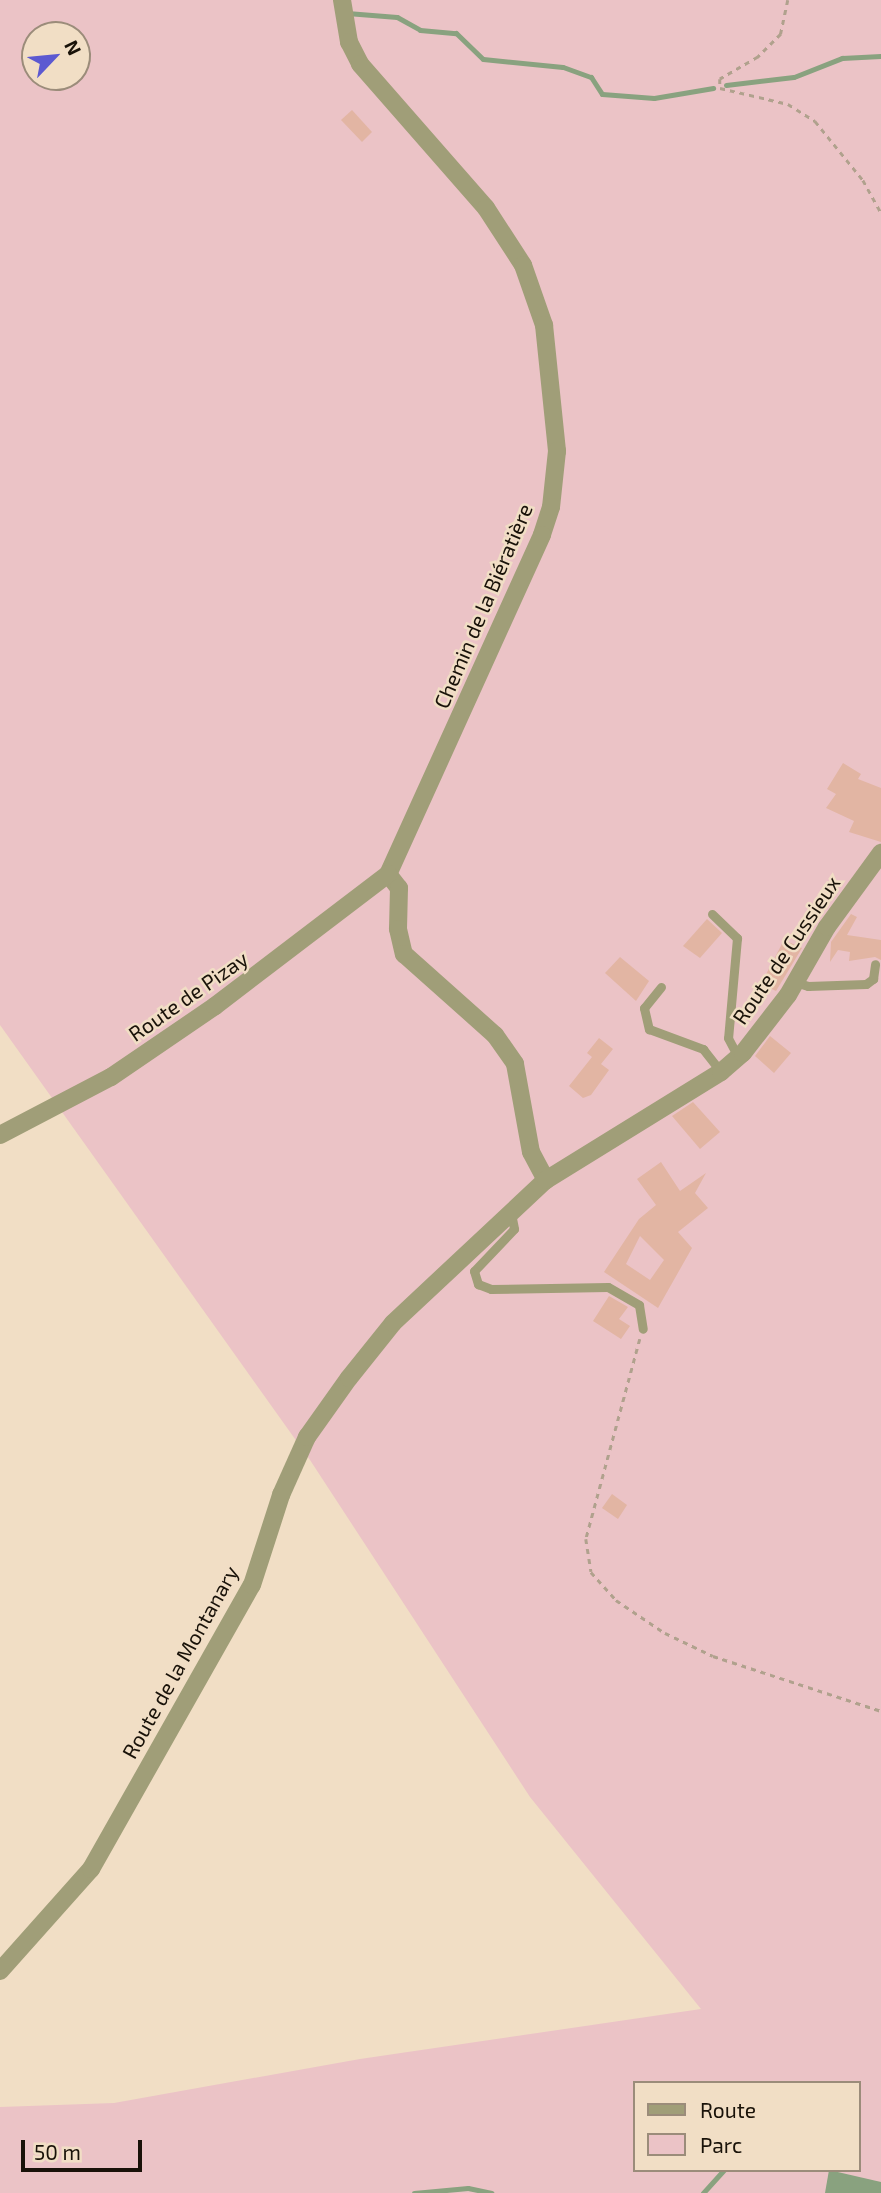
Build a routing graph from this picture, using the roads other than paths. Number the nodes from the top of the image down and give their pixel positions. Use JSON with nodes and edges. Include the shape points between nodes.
{"nodes":[{"id":1,"x":342,"y":0,"type":"edge"},
{"id":2,"x":881,"y":853,"type":"edge"},
{"id":3,"x":388,"y":874,"type":"junction"},
{"id":4,"x":712,"y":914,"type":"dead end"},
{"id":5,"x":875,"y":964,"type":"dead end"},
{"id":6,"x":795,"y":982,"type":"junction"},
{"id":7,"x":661,"y":988,"type":"dead end"},
{"id":8,"x":738,"y":1057,"type":"junction"},
{"id":9,"x":721,"y":1072,"type":"junction"},
{"id":10,"x":0,"y":1135,"type":"edge"},
{"id":11,"x":546,"y":1180,"type":"junction"},
{"id":12,"x":511,"y":1213,"type":"junction"},
{"id":13,"x":643,"y":1329,"type":"road end"},
{"id":14,"x":0,"y":1971,"type":"edge"}],
"edges":[{"from":1,"to":3,"type":"street","name":"Chemin de la Biératière","via":[[347,33],[360,64],[486,208],[527,275],[544,325],[557,451],[551,507],[542,534]]},
{"from":2,"to":6,"type":"street","name":"Route de Cussieux","via":[[827,927]]},
{"from":3,"to":10,"type":"street","name":"Route de Pizay","via":[[215,1006],[111,1077]]},
{"from":3,"to":11,"type":"street","via":[[399,888],[398,929],[404,954],[495,1035],[515,1064],[531,1152]]},
{"from":4,"to":8,"type":"lane","via":[[737,938],[728,1038]]},
{"from":5,"to":6,"type":"lane","via":[[873,979],[866,984],[817,987]]},
{"from":6,"to":8,"type":"street","name":"Route de Cussieux"},
{"from":7,"to":9,"type":"lane","via":[[644,1008],[649,1029],[703,1049]]},
{"from":8,"to":9,"type":"street","name":"Route de Cussieux"},
{"from":9,"to":11,"type":"street","name":"Route de Cussieux","via":[[599,1143]]},
{"from":11,"to":12,"type":"street","name":"Route de la Montanary"},
{"from":12,"to":13,"type":"lane","via":[[514,1228],[474,1271],[478,1284],[491,1289],[608,1287],[639,1305]]},
{"from":12,"to":14,"type":"street","name":"Route de la Montanary","via":[[393,1323],[307,1437],[281,1496],[252,1585],[91,1868]]}]}
